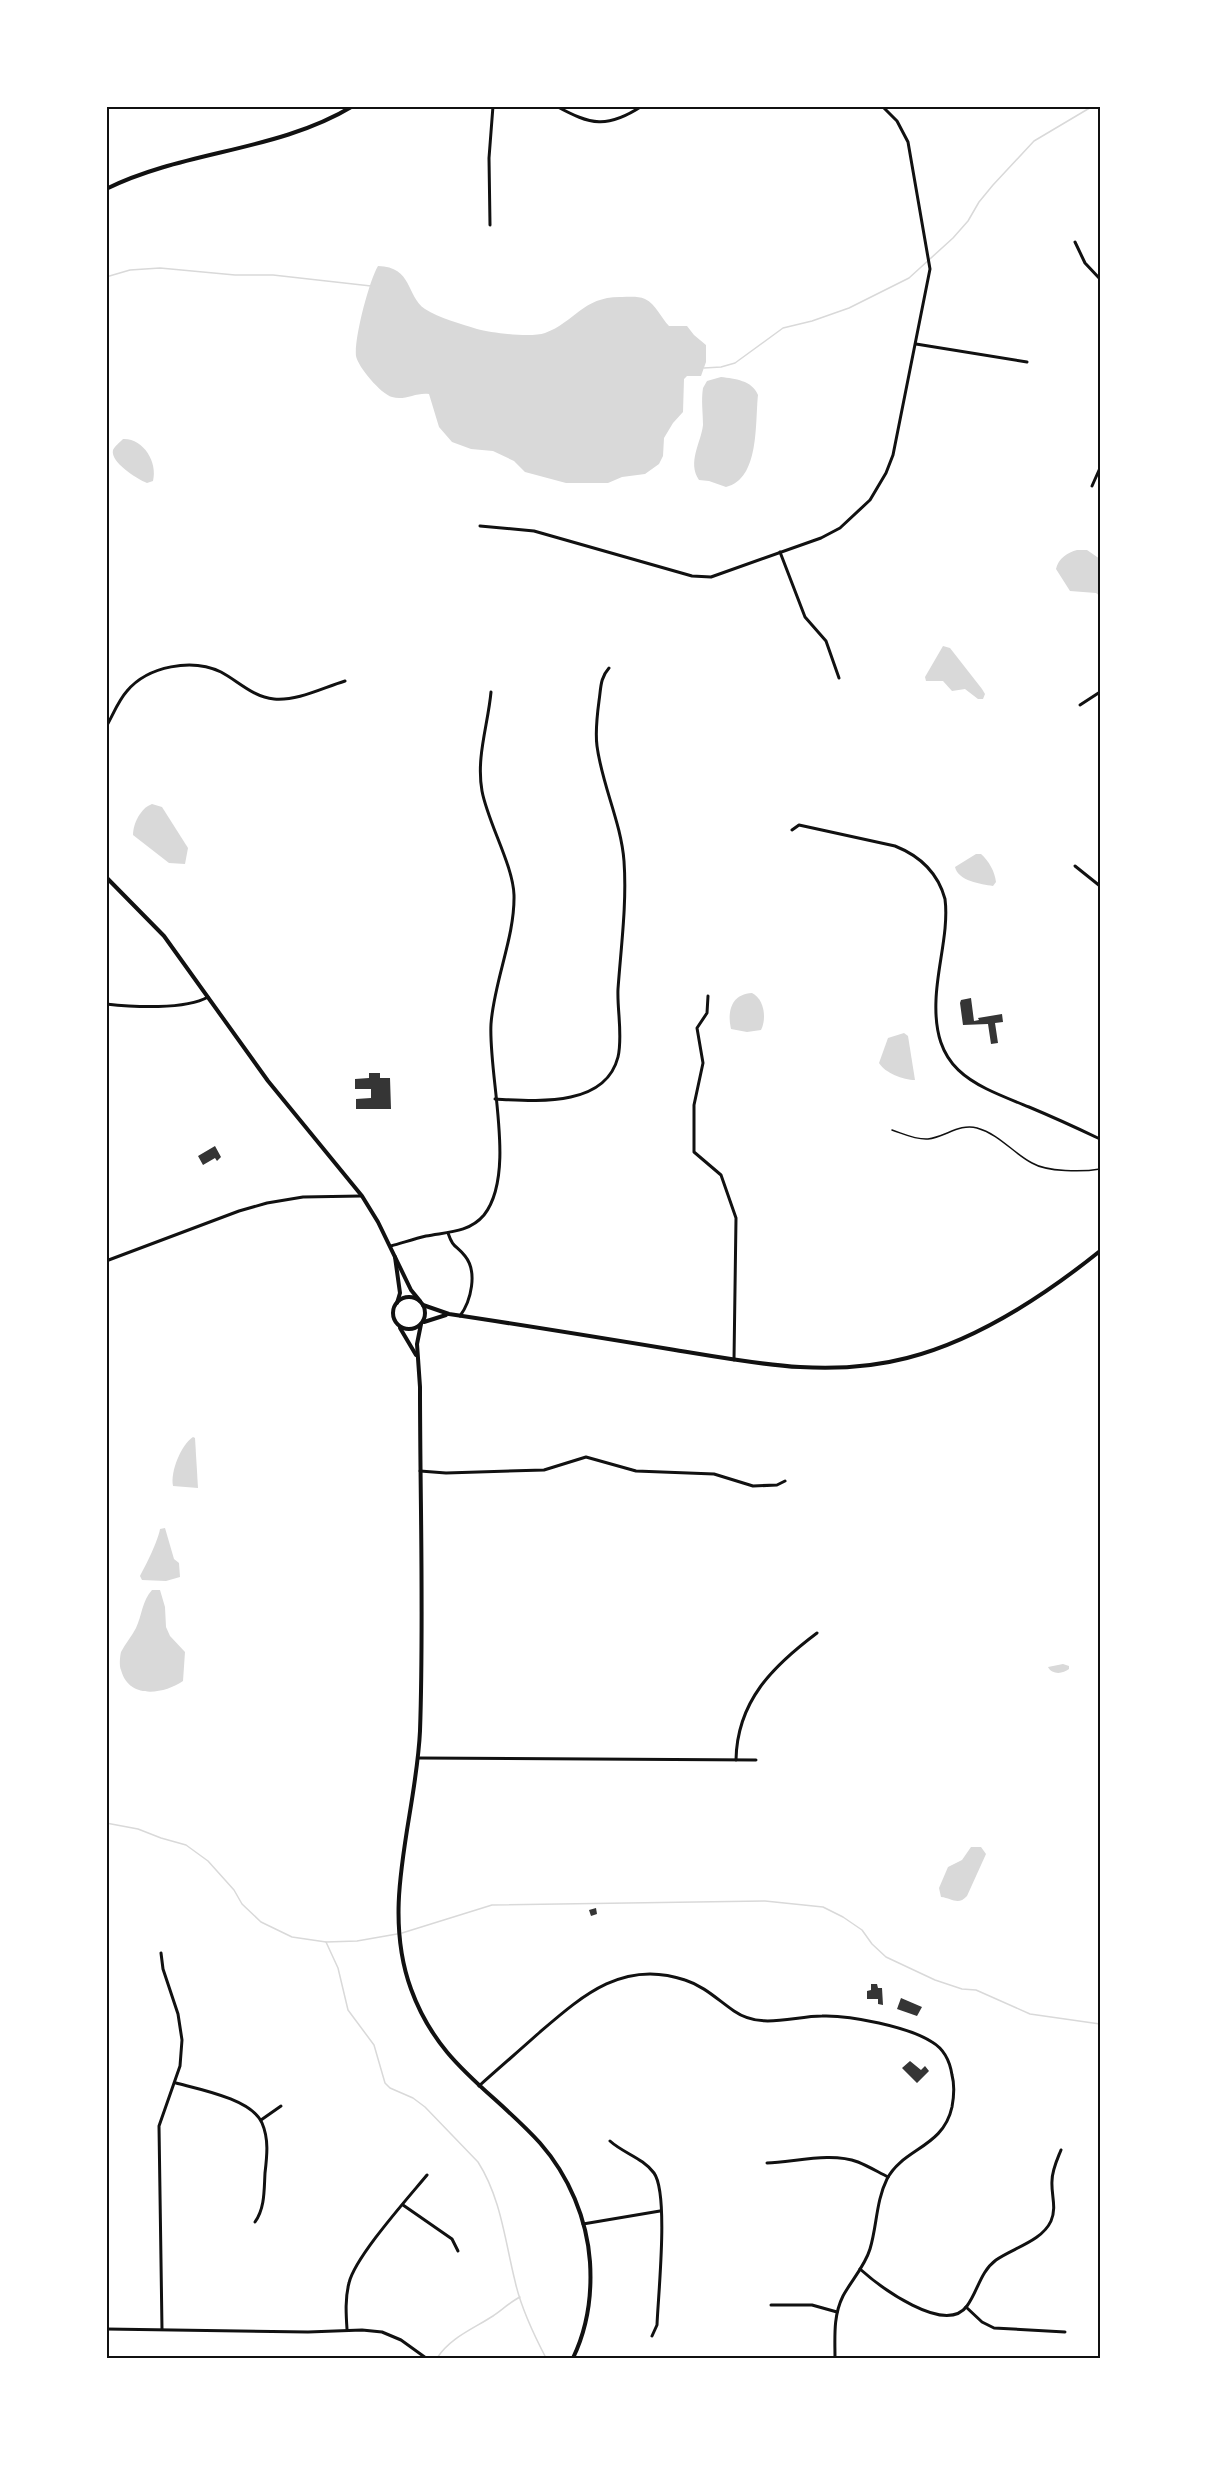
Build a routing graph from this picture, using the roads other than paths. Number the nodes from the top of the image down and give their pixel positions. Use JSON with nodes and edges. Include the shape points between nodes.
{"nodes":[{"id":1,"x":352,"y":106,"type":"edge"},
{"id":2,"x":493,"y":106,"type":"edge"},
{"id":3,"x":556,"y":106,"type":"edge"},
{"id":4,"x":642,"y":106,"type":"edge"},
{"id":5,"x":882,"y":106,"type":"edge"},
{"id":6,"x":106,"y":189,"type":"edge"},
{"id":7,"x":490,"y":225,"type":"dead end"},
{"id":8,"x":1075,"y":242,"type":"dead end"},
{"id":9,"x":1101,"y":279,"type":"edge"},
{"id":10,"x":916,"y":344,"type":"junction"},
{"id":11,"x":1027,"y":362,"type":"dead end"},
{"id":12,"x":1101,"y":468,"type":"edge"},
{"id":13,"x":1092,"y":486,"type":"dead end"},
{"id":14,"x":480,"y":526,"type":"dead end"},
{"id":15,"x":780,"y":552,"type":"junction"},
{"id":16,"x":609,"y":668,"type":"dead end"},
{"id":17,"x":839,"y":678,"type":"dead end"},
{"id":18,"x":345,"y":681,"type":"dead end"},
{"id":19,"x":491,"y":692,"type":"dead end"},
{"id":20,"x":1101,"y":692,"type":"edge"},
{"id":21,"x":1080,"y":705,"type":"dead end"},
{"id":22,"x":106,"y":727,"type":"edge"},
{"id":23,"x":792,"y":830,"type":"dead end"},
{"id":24,"x":1075,"y":866,"type":"dead end"},
{"id":25,"x":106,"y":877,"type":"edge"},
{"id":26,"x":1101,"y":886,"type":"edge"},
{"id":27,"x":708,"y":996,"type":"dead end"},
{"id":28,"x":208,"y":997,"type":"junction"},
{"id":29,"x":106,"y":1004,"type":"edge"},
{"id":30,"x":495,"y":1099,"type":"junction"},
{"id":31,"x":892,"y":1130,"type":"dead end"},
{"id":32,"x":1101,"y":1139,"type":"edge"},
{"id":33,"x":1101,"y":1169,"type":"edge"},
{"id":34,"x":362,"y":1196,"type":"junction"},
{"id":35,"x":448,"y":1233,"type":"junction"},
{"id":36,"x":391,"y":1246,"type":"junction"},
{"id":37,"x":1101,"y":1251,"type":"edge"},
{"id":38,"x":394,"y":1254,"type":"junction"},
{"id":39,"x":106,"y":1261,"type":"edge"},
{"id":40,"x":421,"y":1303,"type":"junction"},
{"id":41,"x":396,"y":1305,"type":"junction"},
{"id":42,"x":449,"y":1314,"type":"junction"},
{"id":43,"x":460,"y":1316,"type":"junction"},
{"id":44,"x":422,"y":1323,"type":"junction"},
{"id":45,"x":398,"y":1324,"type":"junction"},
{"id":46,"x":417,"y":1359,"type":"junction"},
{"id":47,"x":734,"y":1360,"type":"junction"},
{"id":48,"x":420,"y":1471,"type":"junction"},
{"id":49,"x":785,"y":1481,"type":"dead end"},
{"id":50,"x":817,"y":1633,"type":"dead end"},
{"id":51,"x":418,"y":1758,"type":"junction"},
{"id":52,"x":736,"y":1760,"type":"junction"},
{"id":53,"x":756,"y":1760,"type":"dead end"},
{"id":54,"x":161,"y":1953,"type":"dead end"},
{"id":55,"x":176,"y":2083,"type":"junction"},
{"id":56,"x":479,"y":2086,"type":"junction"},
{"id":57,"x":281,"y":2106,"type":"dead end"},
{"id":58,"x":261,"y":2120,"type":"junction"},
{"id":59,"x":610,"y":2141,"type":"dead end"},
{"id":60,"x":1061,"y":2150,"type":"dead end"},
{"id":61,"x":767,"y":2163,"type":"dead end"},
{"id":62,"x":427,"y":2175,"type":"dead end"},
{"id":63,"x":888,"y":2177,"type":"junction"},
{"id":64,"x":403,"y":2205,"type":"junction"},
{"id":65,"x":660,"y":2211,"type":"junction"},
{"id":66,"x":255,"y":2222,"type":"dead end"},
{"id":67,"x":583,"y":2224,"type":"junction"},
{"id":68,"x":458,"y":2251,"type":"dead end"},
{"id":69,"x":860,"y":2269,"type":"junction"},
{"id":70,"x":771,"y":2305,"type":"dead end"},
{"id":71,"x":966,"y":2307,"type":"junction"},
{"id":72,"x":837,"y":2312,"type":"junction"},
{"id":73,"x":106,"y":2329,"type":"edge"},
{"id":74,"x":162,"y":2329,"type":"junction"},
{"id":75,"x":347,"y":2329,"type":"junction"},
{"id":76,"x":1065,"y":2332,"type":"dead end"},
{"id":77,"x":652,"y":2336,"type":"dead end"},
{"id":78,"x":426,"y":2358,"type":"edge"},
{"id":79,"x":573,"y":2358,"type":"edge"},
{"id":80,"x":835,"y":2358,"type":"edge"}],
"edges":[{"from":1,"to":6,"type":"street","via":[[285,137],[152,170]]},
{"from":2,"to":7,"type":"street"},
{"from":3,"to":4,"type":"street","via":[[599,123],[620,120]]},
{"from":5,"to":10,"type":"street","via":[[897,121],[908,142],[929,259],[929,280]]},
{"from":8,"to":9,"type":"street","via":[[1085,263]]},
{"from":10,"to":11,"type":"street"},
{"from":10,"to":15,"type":"street","via":[[893,455],[877,490],[840,528]]},
{"from":12,"to":13,"type":"street"},
{"from":14,"to":15,"type":"street","via":[[534,531],[701,577],[720,575]]},
{"from":15,"to":17,"type":"street","via":[[805,617],[826,642]]},
{"from":16,"to":30,"type":"street","via":[[602,676],[596,733],[624,866],[618,1056],[602,1083],[583,1094]]},
{"from":18,"to":22,"type":"street","via":[[298,697],[274,699],[207,667],[170,668],[134,684]]},
{"from":19,"to":30,"type":"street","via":[[482,745],[483,792],[514,892],[491,1024]]},
{"from":20,"to":21,"type":"street"},
{"from":23,"to":32,"type":"street","via":[[799,825],[895,846],[926,865],[939,882],[946,907],[936,1015],[940,1039],[951,1062],[983,1088]]},
{"from":24,"to":26,"type":"street"},
{"from":25,"to":28,"type":"street","via":[[164,936]]},
{"from":27,"to":47,"type":"street","via":[[707,1013],[698,1028],[703,1063],[694,1105],[694,1152],[721,1175],[736,1218]]},
{"from":28,"to":29,"type":"street","via":[[169,1005]]},
{"from":28,"to":34,"type":"street","via":[[268,1081]]},
{"from":30,"to":35,"type":"street","via":[[500,1168],[493,1198],[477,1222]]},
{"from":31,"to":33,"type":"lane","via":[[926,1139],[959,1128],[977,1128],[1043,1168]]},
{"from":34,"to":36,"type":"street"},
{"from":34,"to":39,"type":"street","via":[[303,1197],[266,1203]]},
{"from":35,"to":36,"type":"street"},
{"from":35,"to":43,"type":"street","via":[[452,1246],[468,1262],[472,1285]]},
{"from":36,"to":38,"type":"street"},
{"from":37,"to":47,"type":"street","via":[[1031,1301],[977,1330],[909,1358],[834,1369]]},
{"from":38,"to":40,"type":"street"},
{"from":38,"to":41,"type":"street","via":[[400,1293]]},
{"from":40,"to":41,"type":"street","via":[[410,1297]]},
{"from":40,"to":42,"type":"street"},
{"from":40,"to":44,"type":"street","via":[[426,1314]]},
{"from":41,"to":45,"type":"street","via":[[393,1315]]},
{"from":42,"to":43,"type":"street"},
{"from":42,"to":44,"type":"street"},
{"from":43,"to":47,"type":"street"},
{"from":44,"to":45,"type":"street","via":[[407,1329]]},
{"from":44,"to":46,"type":"street"},
{"from":45,"to":46,"type":"street"},
{"from":46,"to":48,"type":"street"},
{"from":48,"to":49,"type":"street","via":[[544,1470],[586,1457],[636,1471],[714,1474],[753,1486]]},
{"from":48,"to":51,"type":"street"},
{"from":50,"to":52,"type":"street","via":[[776,1666],[751,1701],[739,1730]]},
{"from":51,"to":52,"type":"street"},
{"from":51,"to":56,"type":"street","via":[[398,1891],[401,1953],[411,1990],[428,2026],[453,2061]]},
{"from":52,"to":53,"type":"street"},
{"from":54,"to":55,"type":"street","via":[[182,2040]]},
{"from":55,"to":58,"type":"street","via":[[224,2096],[245,2106]]},
{"from":55,"to":74,"type":"street","via":[[159,2126]]},
{"from":56,"to":63,"type":"street","via":[[592,1990],[631,1975],[672,1976],[699,1986],[752,2020],[850,2017],[922,2037],[939,2047],[953,2078],[949,2118],[938,2135]]},
{"from":56,"to":67,"type":"street","via":[[552,2158],[572,2193]]},
{"from":57,"to":58,"type":"street"},
{"from":58,"to":66,"type":"street","via":[[268,2152],[263,2201]]},
{"from":59,"to":65,"type":"street","via":[[655,2175],[660,2189]]},
{"from":60,"to":71,"type":"street","via":[[1052,2180],[1054,2208],[1050,2224],[989,2266]]},
{"from":61,"to":63,"type":"street","via":[[856,2161]]},
{"from":62,"to":64,"type":"street"},
{"from":63,"to":69,"type":"street","via":[[869,2253]]},
{"from":64,"to":68,"type":"street","via":[[452,2239]]},
{"from":64,"to":75,"type":"street","via":[[349,2281]]},
{"from":65,"to":67,"type":"street"},
{"from":65,"to":77,"type":"street","via":[[657,2325]]},
{"from":67,"to":79,"type":"street","via":[[589,2252],[589,2294],[582,2335]]},
{"from":69,"to":71,"type":"street","via":[[924,2312],[951,2315]]},
{"from":69,"to":72,"type":"street"},
{"from":70,"to":72,"type":"street","via":[[812,2305]]},
{"from":71,"to":76,"type":"street","via":[[994,2328]]},
{"from":72,"to":80,"type":"street"},
{"from":73,"to":74,"type":"street"},
{"from":74,"to":75,"type":"street"},
{"from":75,"to":78,"type":"street","via":[[390,2334]]}]}
